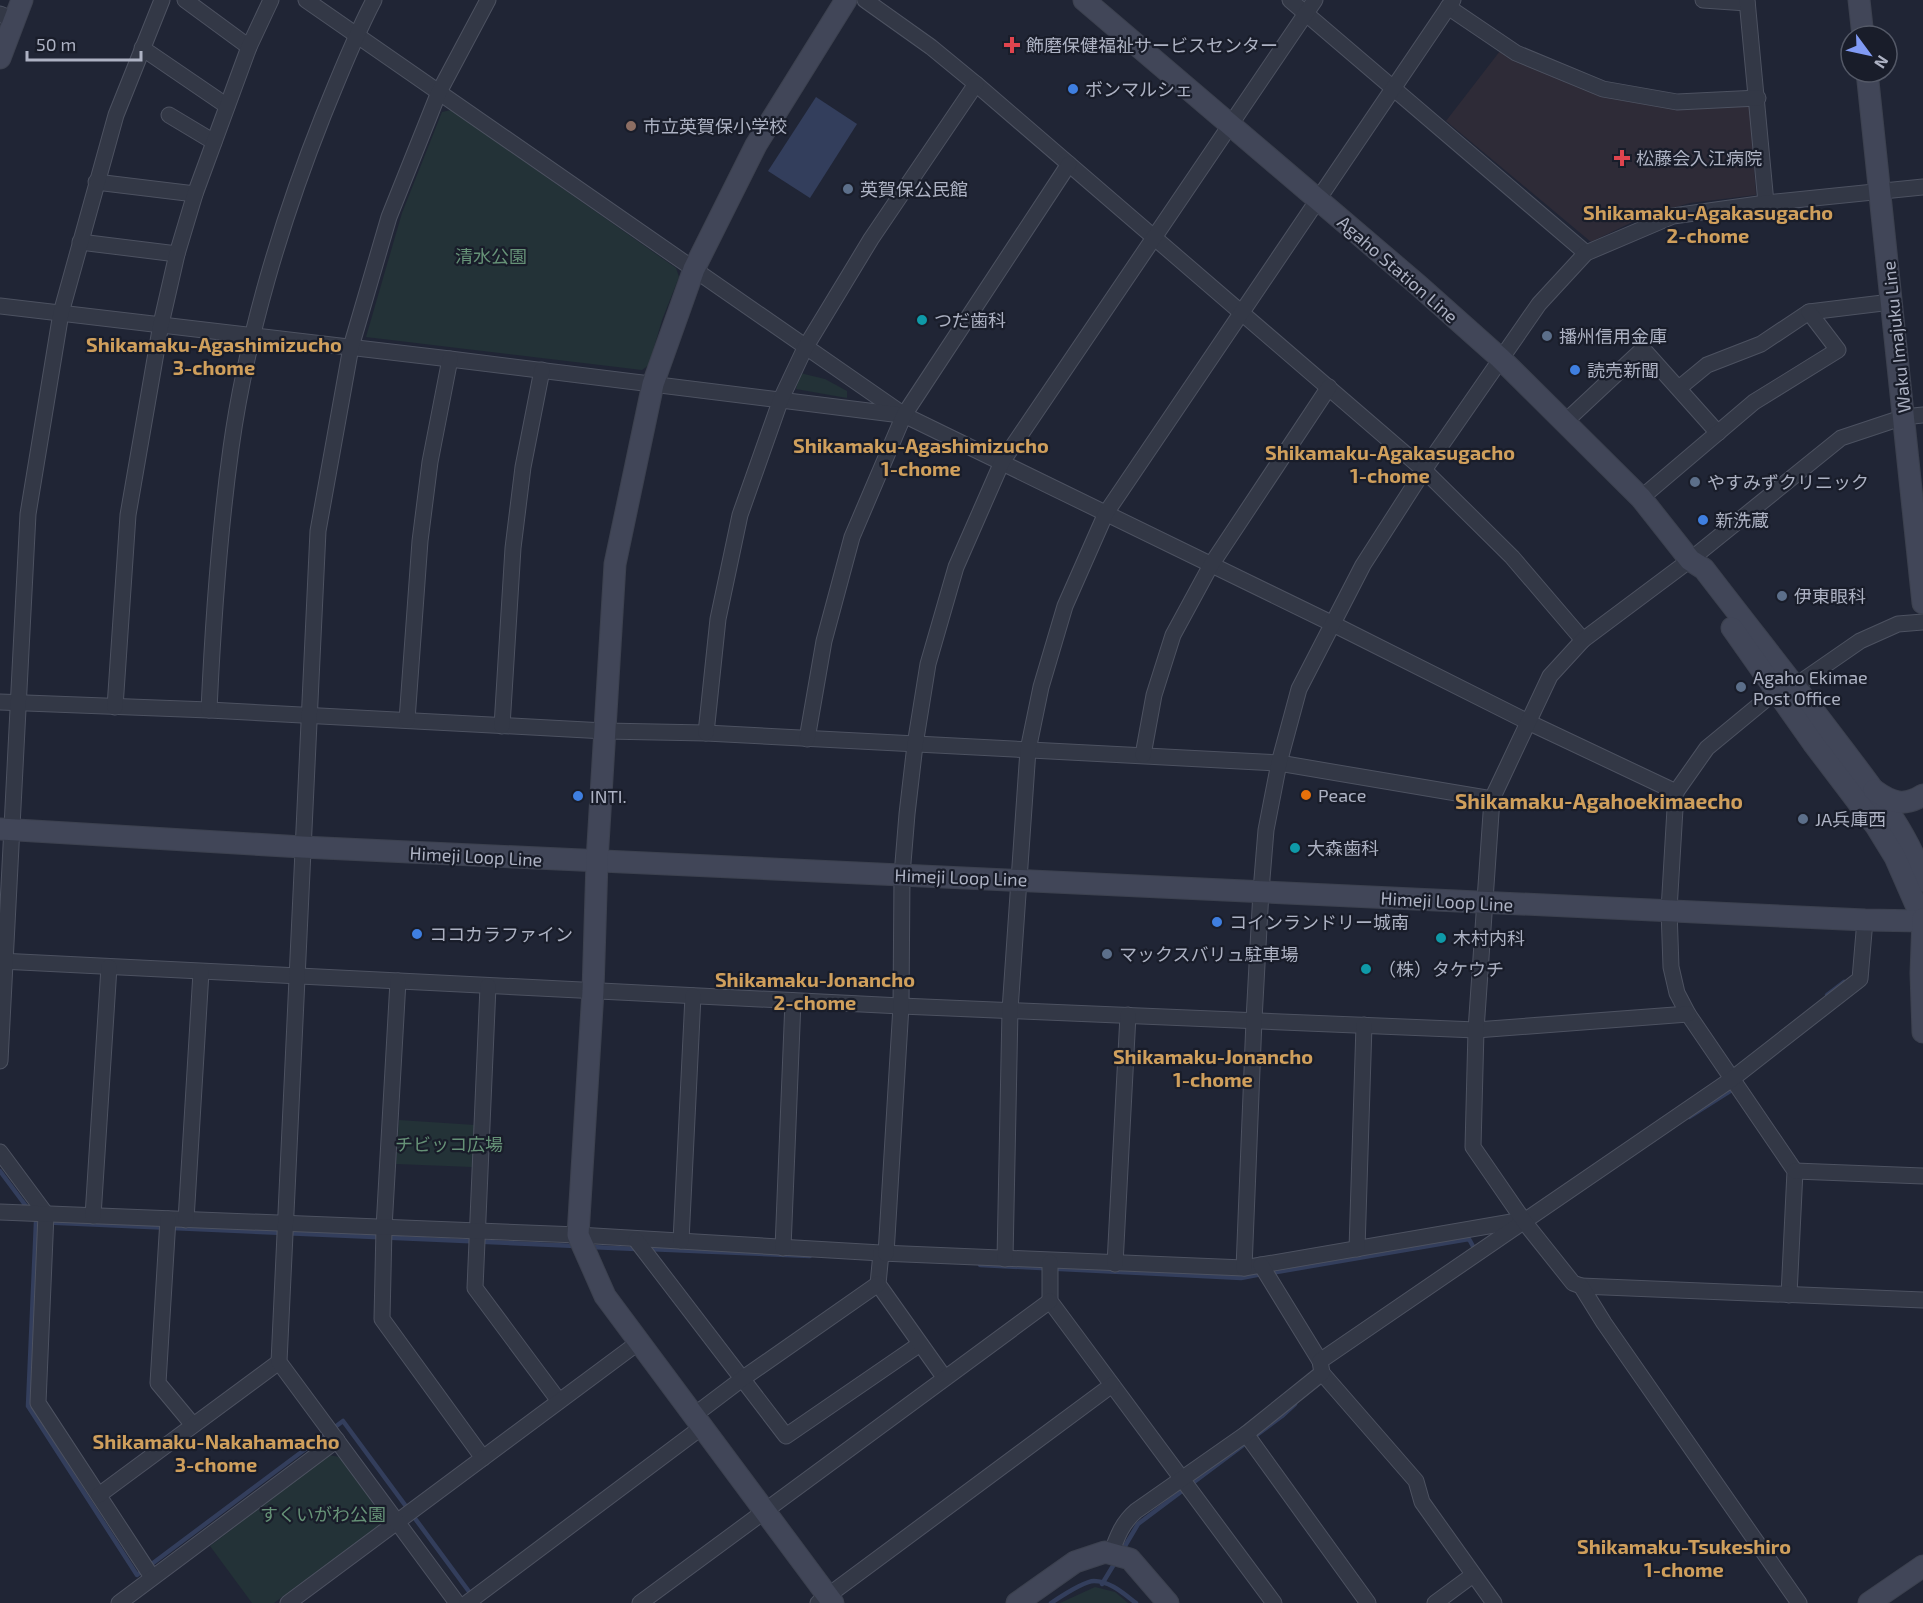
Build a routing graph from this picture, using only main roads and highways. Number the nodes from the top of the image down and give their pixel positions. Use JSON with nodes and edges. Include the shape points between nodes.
{"nodes":[{"id":1,"x":22,"y":0,"type":"edge"},
{"id":2,"x":846,"y":0,"type":"edge"},
{"id":3,"x":1084,"y":0,"type":"edge"},
{"id":4,"x":1859,"y":0,"type":"edge"},
{"id":5,"x":7,"y":17,"type":"edge"},
{"id":6,"x":1862,"y":24,"type":"edge"},
{"id":7,"x":0,"y":58,"type":"edge"},
{"id":8,"x":1868,"y":84,"type":"edge"},
{"id":9,"x":1914,"y":416,"type":"edge"},
{"id":10,"x":1923,"y":603,"type":"edge"},
{"id":11,"x":1786,"y":688,"type":"junction"},
{"id":12,"x":1872,"y":788,"type":"junction"},
{"id":13,"x":1923,"y":795,"type":"edge"},
{"id":14,"x":5,"y":829,"type":"edge"},
{"id":15,"x":597,"y":861,"type":"junction"},
{"id":16,"x":1923,"y":881,"type":"edge"},
{"id":17,"x":1923,"y":920,"type":"edge"},
{"id":18,"x":1923,"y":1032,"type":"edge"},
{"id":19,"x":1923,"y":1566,"type":"edge"},
{"id":20,"x":826,"y":1601,"type":"edge"},
{"id":21,"x":1017,"y":1603,"type":"edge"},
{"id":22,"x":1168,"y":1603,"type":"edge"},
{"id":23,"x":1869,"y":1603,"type":"edge"}],
"edges":[{"from":1,"to":5,"type":"main road"},
{"from":2,"to":15,"type":"main road","via":[[756,145],[694,269],[652,384],[615,564]]},
{"from":3,"to":11,"type":"main road","name":"Agaho Station Line","via":[[1418,285],[1566,421],[1641,498],[1690,560],[1704,569]]},
{"from":4,"to":6,"type":"main road"},
{"from":5,"to":7,"type":"main road"},
{"from":8,"to":9,"type":"main road","name":"Waku Imajuku Line","via":[[1891,302]]},
{"from":9,"to":10,"type":"main road","name":"Waku Imajuku Line"},
{"from":11,"to":12,"type":"main road","name":"Agaho Station Line"},
{"from":11,"to":17,"type":"main road","name":"Agaho Station Line","via":[[1895,857]]},
{"from":12,"to":13,"type":"main road","via":[[1896,803]]},
{"from":12,"to":16,"type":"main road","name":"Agaho Station Line","via":[[1919,867]]},
{"from":14,"to":15,"type":"main road","name":"Himeji Loop Line"},
{"from":15,"to":17,"type":"main road","name":"Himeji Loop Line"},
{"from":15,"to":20,"type":"main road","via":[[579,1235],[605,1296]]},
{"from":17,"to":18,"type":"main road"},
{"from":19,"to":23,"type":"main road"},
{"from":21,"to":22,"type":"main road","via":[[1075,1562],[1105,1552],[1130,1559]]}]}
